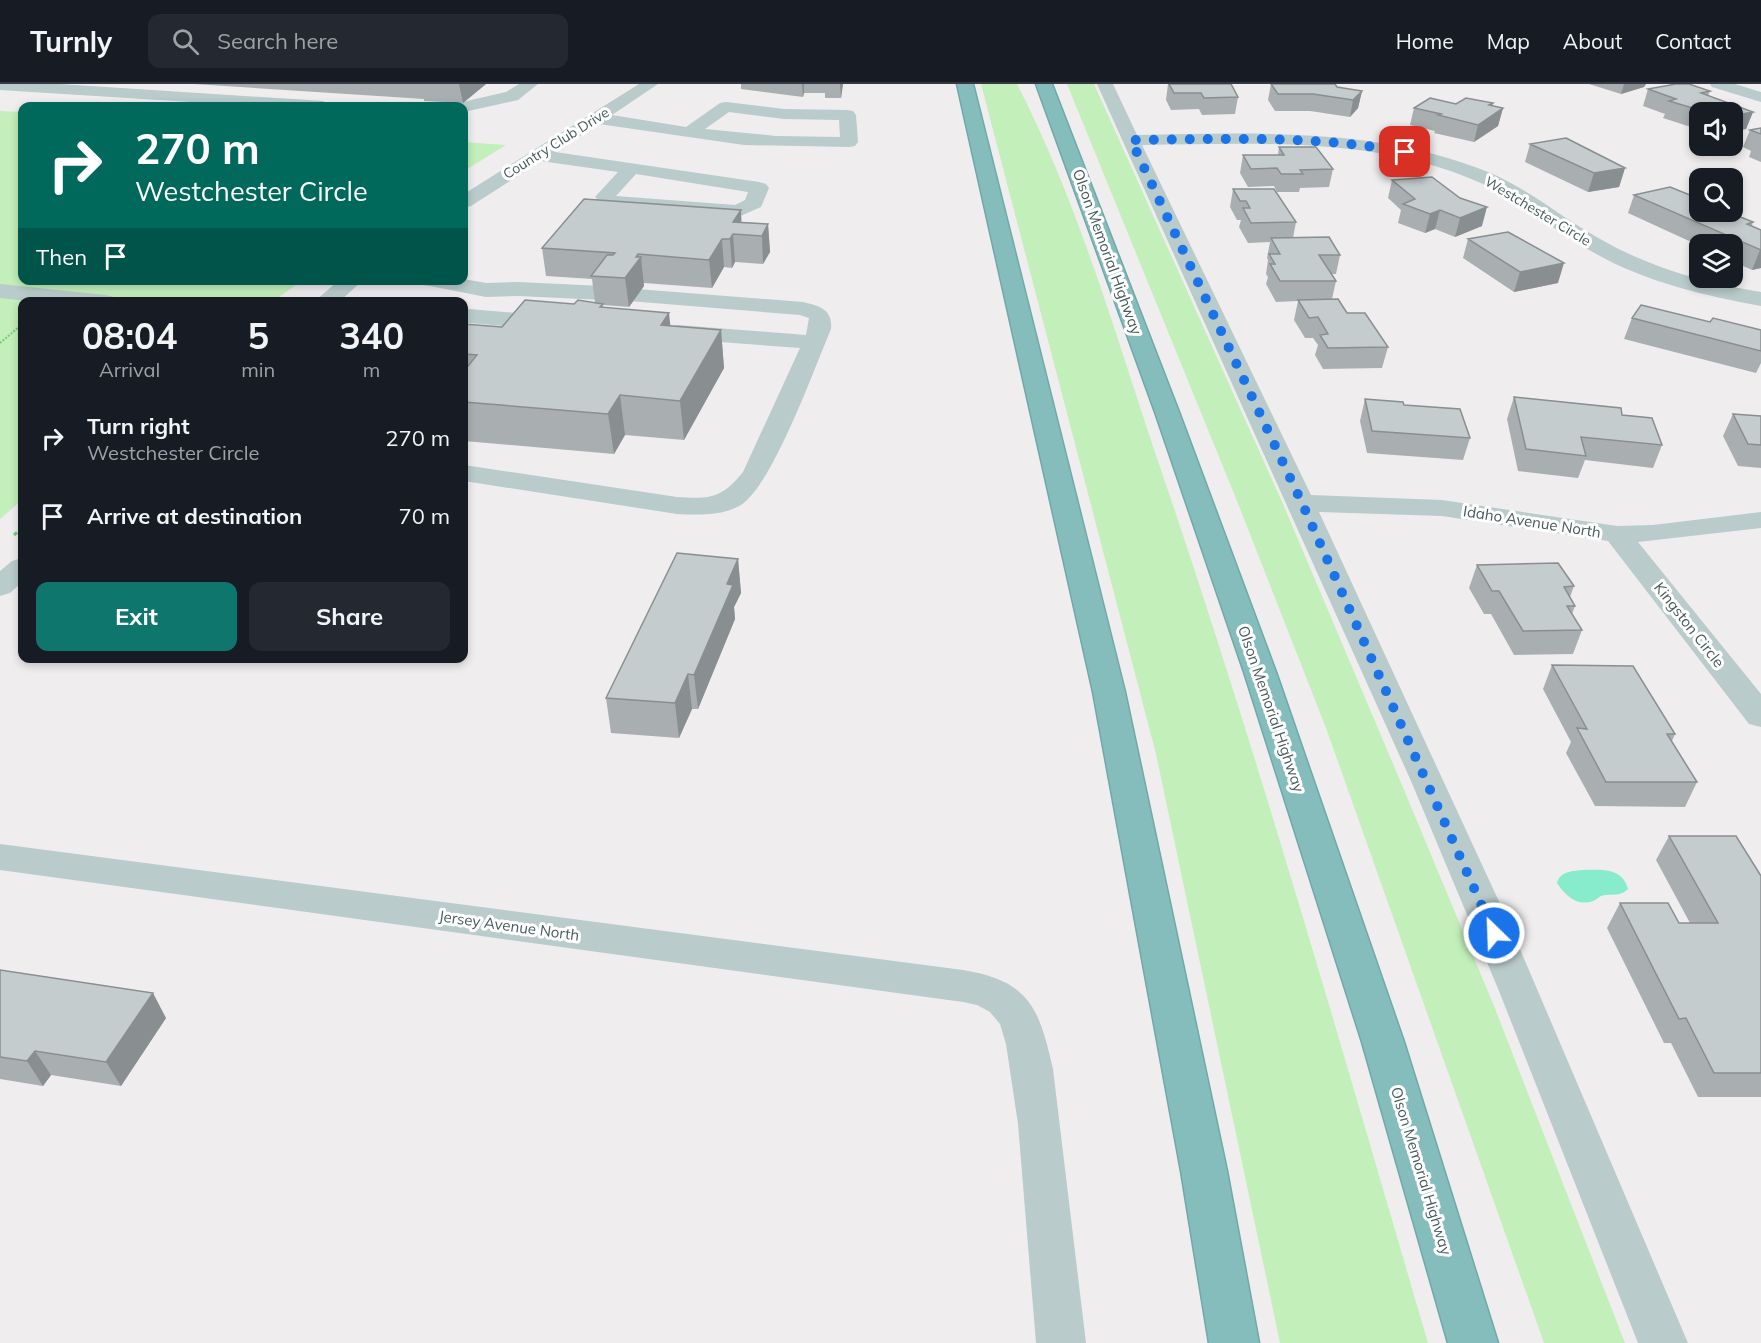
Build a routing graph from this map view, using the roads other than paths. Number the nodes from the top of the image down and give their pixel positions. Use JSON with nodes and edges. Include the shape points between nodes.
{"nodes":[{"id":1,"x":0,"y":84,"type":"edge"},
{"id":2,"x":530,"y":84,"type":"edge"},
{"id":3,"x":650,"y":84,"type":"edge"},
{"id":4,"x":965,"y":84,"type":"edge"},
{"id":5,"x":1044,"y":84,"type":"edge"},
{"id":6,"x":1105,"y":84,"type":"edge"},
{"id":7,"x":1718,"y":84,"type":"edge"},
{"id":8,"x":28,"y":85,"type":"edge"},
{"id":9,"x":1761,"y":97,"type":"edge"},
{"id":10,"x":267,"y":102,"type":"edge"},
{"id":11,"x":468,"y":106,"type":"edge"},
{"id":12,"x":595,"y":118,"type":"junction"},
{"id":13,"x":692,"y":131,"type":"junction"},
{"id":14,"x":1131,"y":140,"type":"junction"},
{"id":15,"x":536,"y":155,"type":"junction"},
{"id":16,"x":632,"y":168,"type":"junction"},
{"id":17,"x":468,"y":199,"type":"edge"},
{"id":18,"x":346,"y":285,"type":"edge"},
{"id":19,"x":458,"y":285,"type":"edge"},
{"id":20,"x":486,"y":290,"type":"junction"},
{"id":21,"x":0,"y":291,"type":"edge"},
{"id":22,"x":603,"y":293,"type":"edge"},
{"id":23,"x":637,"y":296,"type":"edge"},
{"id":24,"x":58,"y":297,"type":"edge"},
{"id":25,"x":331,"y":297,"type":"edge"},
{"id":26,"x":1761,"y":299,"type":"edge"},
{"id":27,"x":576,"y":324,"type":"edge"},
{"id":28,"x":468,"y":327,"type":"edge"},
{"id":29,"x":468,"y":329,"type":"edge"},
{"id":30,"x":659,"y":330,"type":"edge"},
{"id":31,"x":813,"y":342,"type":"junction"},
{"id":32,"x":468,"y":473,"type":"edge"},
{"id":33,"x":1302,"y":503,"type":"junction"},
{"id":34,"x":1761,"y":520,"type":"edge"},
{"id":35,"x":1617,"y":534,"type":"junction"},
{"id":36,"x":18,"y":571,"type":"edge"},
{"id":37,"x":0,"y":587,"type":"edge"},
{"id":38,"x":1761,"y":716,"type":"edge"},
{"id":39,"x":0,"y":857,"type":"edge"},
{"id":40,"x":1061,"y":1343,"type":"edge"},
{"id":41,"x":1234,"y":1343,"type":"edge"},
{"id":42,"x":1473,"y":1343,"type":"edge"},
{"id":43,"x":1663,"y":1343,"type":"edge"}],
"edges":[{"from":1,"to":8,"type":"street"},
{"from":2,"to":11,"type":"street","via":[[512,96]]},
{"from":3,"to":12,"type":"street","name":"Country Club Drive"},
{"from":4,"to":41,"type":"highway","via":[[1109,692],[1200,1149]]},
{"from":5,"to":42,"type":"highway","name":"Olson Memorial Highway","via":[[1260,672],[1383,1042]]},
{"from":6,"to":14,"type":"street"},
{"from":7,"to":9,"type":"street"},
{"from":8,"to":10,"type":"street"},
{"from":12,"to":13,"type":"street"},
{"from":12,"to":15,"type":"street","name":"Country Club Drive"},
{"from":13,"to":13,"type":"street","via":[[765,141],[849,142],[847,115],[784,114],[726,107]]},
{"from":14,"to":26,"type":"street","name":"Westchester Circle","via":[[1319,140],[1415,154],[1484,177],[1593,244],[1638,266],[1705,288]]},
{"from":14,"to":33,"type":"street"},
{"from":15,"to":16,"type":"street"},
{"from":15,"to":17,"type":"street","name":"Country Club Drive"},
{"from":16,"to":16,"type":"street","via":[[605,197],[613,203],[738,212],[754,203],[759,188]]},
{"from":18,"to":25,"type":"street"},
{"from":19,"to":20,"type":"street"},
{"from":20,"to":22,"type":"street"},
{"from":20,"to":28,"type":"street"},
{"from":21,"to":24,"type":"street"},
{"from":23,"to":31,"type":"street","via":[[803,309],[818,314],[821,320]]},
{"from":27,"to":29,"type":"street"},
{"from":30,"to":31,"type":"street"},
{"from":31,"to":32,"type":"street","via":[[755,474],[742,492],[724,502],[701,506],[670,504]]},
{"from":33,"to":35,"type":"street","name":"Idaho Avenue North","via":[[1442,508]]},
{"from":33,"to":43,"type":"street","via":[[1531,1019]]},
{"from":34,"to":35,"type":"street","name":"Idaho Avenue North"},
{"from":35,"to":38,"type":"street","name":"Kingston Circle"},
{"from":36,"to":37,"type":"street"},
{"from":39,"to":40,"type":"street","name":"Jersey Avenue North","via":[[980,989],[999,997],[1012,1008],[1021,1025],[1037,1101]]}]}
